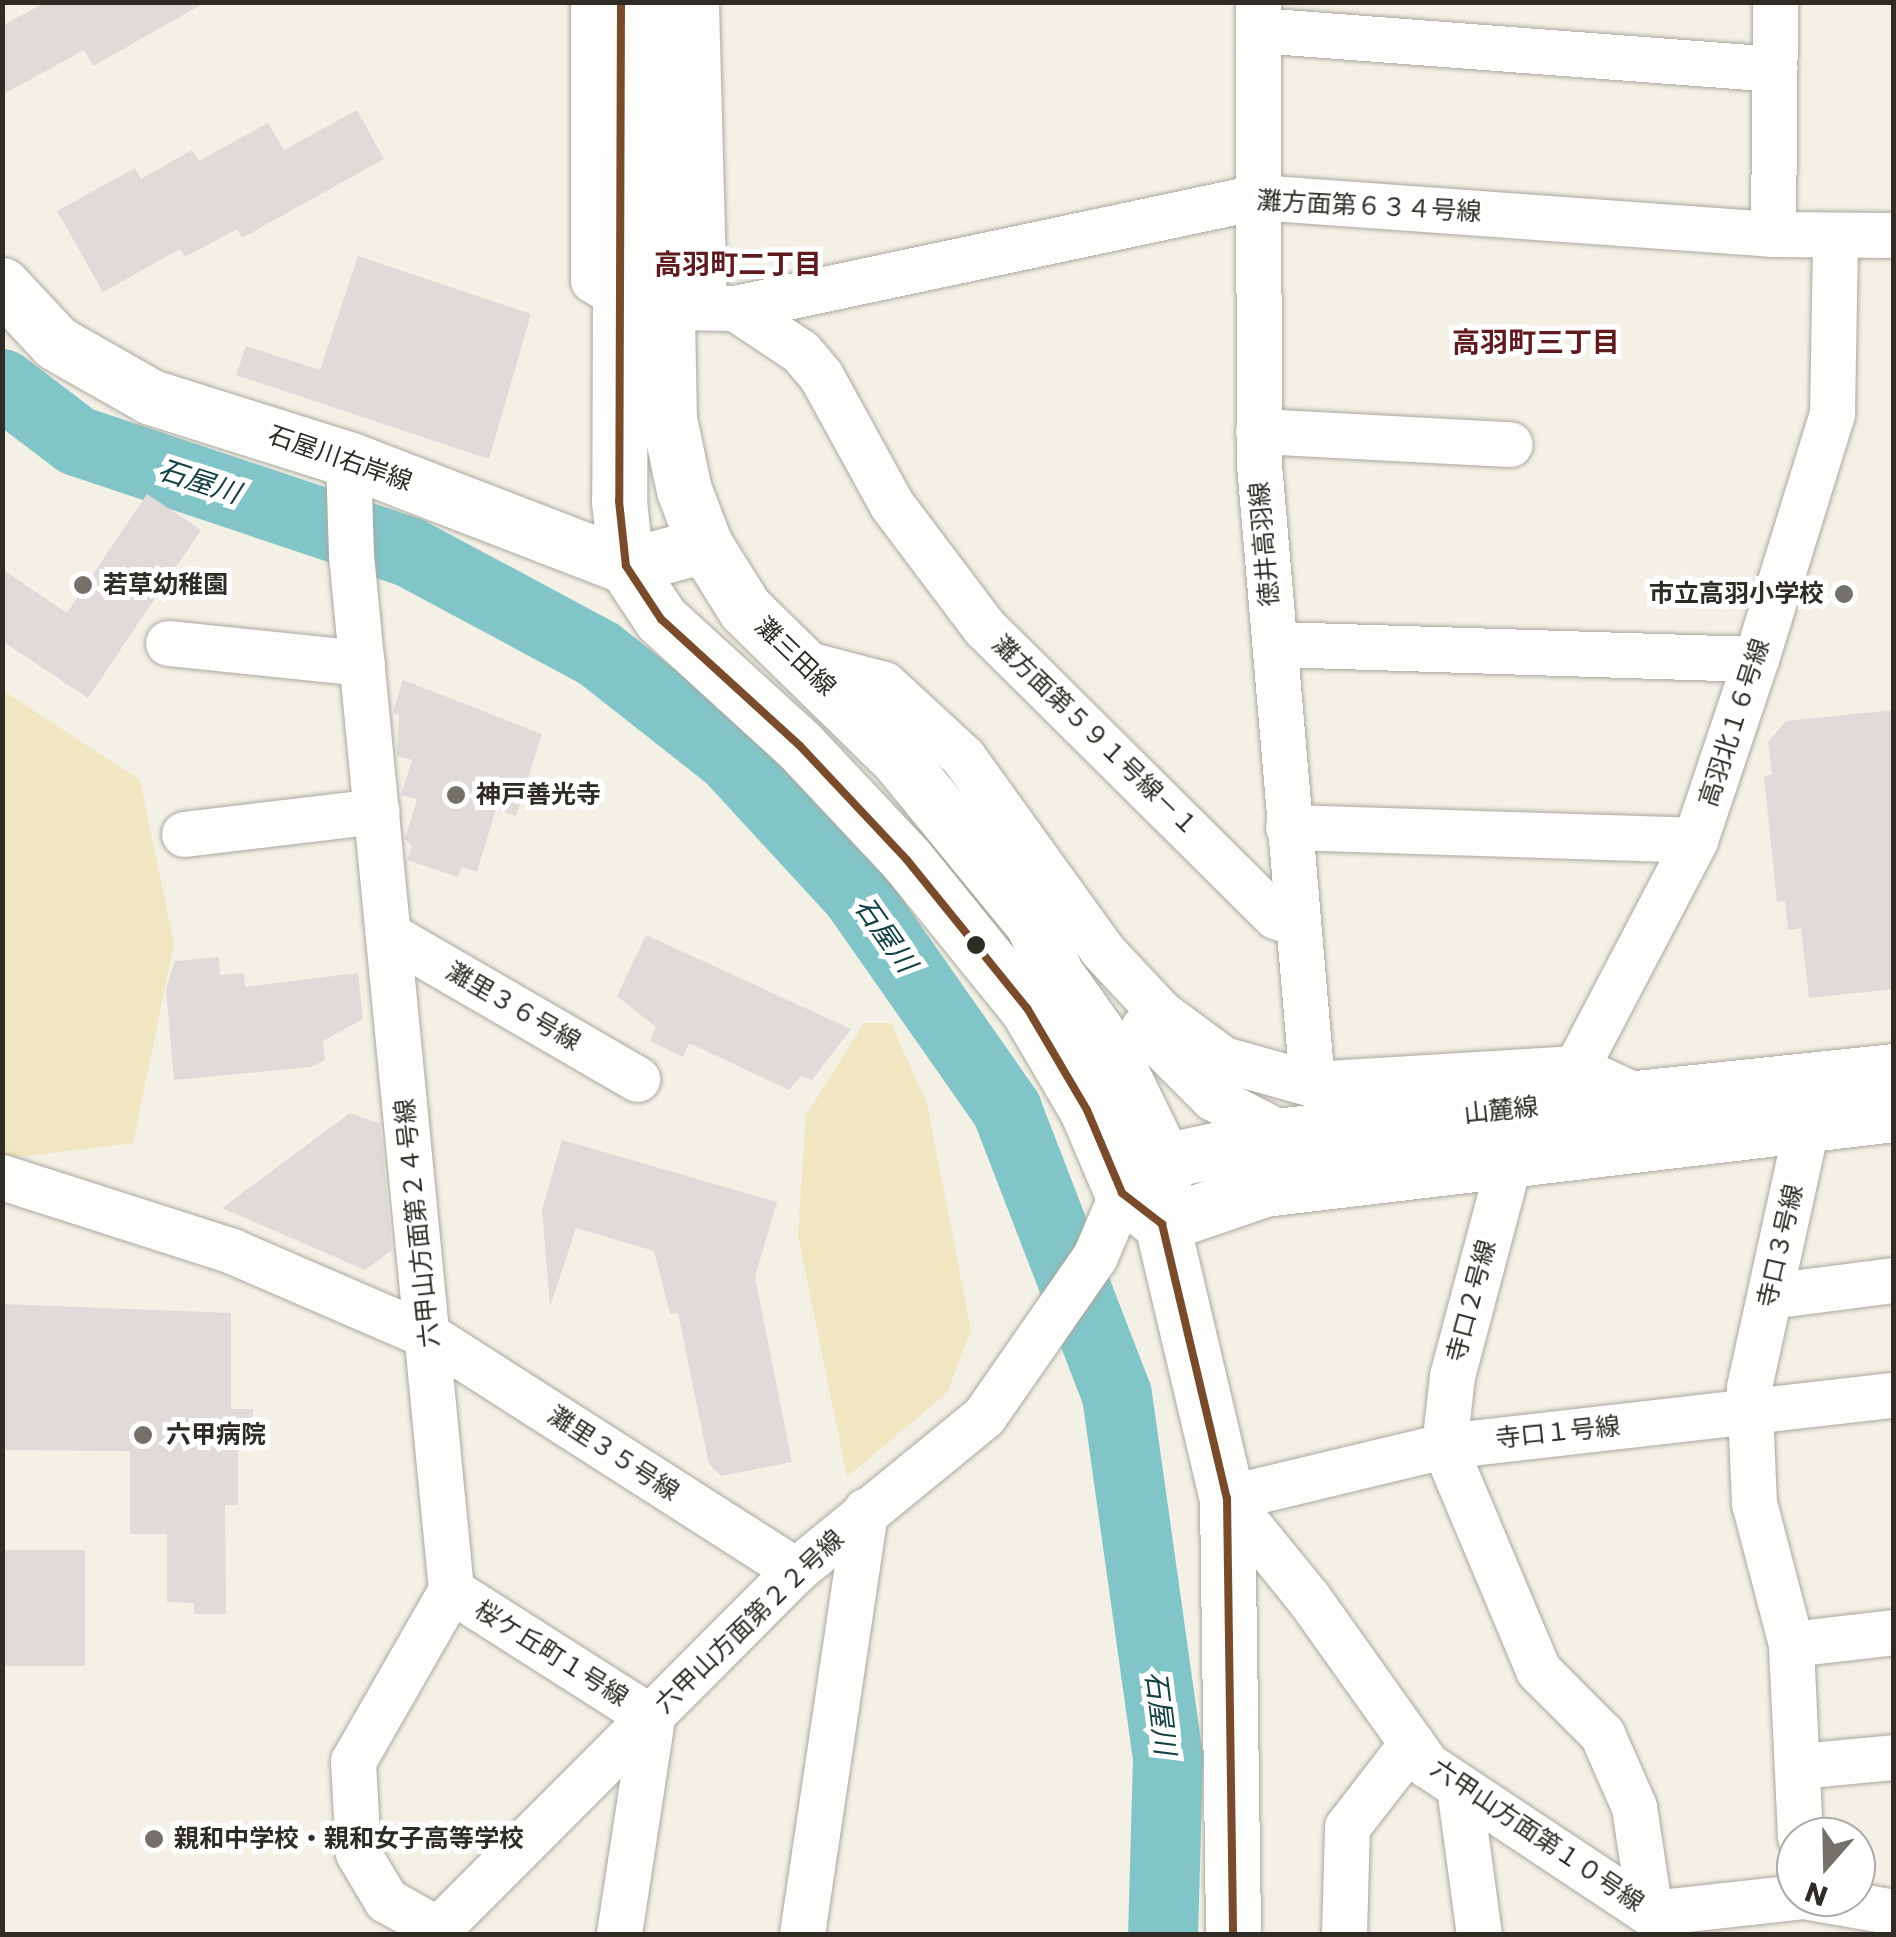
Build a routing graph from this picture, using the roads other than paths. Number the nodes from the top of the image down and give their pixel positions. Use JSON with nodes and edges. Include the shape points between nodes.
{"nodes":[{"id":1,"x":592,"y":2,"type":"edge"},
{"id":2,"x":621,"y":2,"type":"edge"},
{"id":3,"x":662,"y":2,"type":"edge"},
{"id":4,"x":696,"y":2,"type":"edge"},
{"id":5,"x":1775,"y":2,"type":"edge"},
{"id":6,"x":1258,"y":16,"type":"edge"},
{"id":7,"x":1775,"y":70,"type":"junction"},
{"id":8,"x":1257,"y":197,"type":"junction"},
{"id":9,"x":1773,"y":234,"type":"junction"},
{"id":10,"x":1894,"y":235,"type":"edge"},
{"id":11,"x":1835,"y":236,"type":"junction"},
{"id":12,"x":2,"y":286,"type":"edge"},
{"id":13,"x":681,"y":304,"type":"junction"},
{"id":14,"x":1258,"y":431,"type":"junction"},
{"id":15,"x":1510,"y":444,"type":"dead end"},
{"id":16,"x":349,"y":477,"type":"junction"},
{"id":17,"x":705,"y":545,"type":"junction"},
{"id":18,"x":626,"y":566,"type":"junction"},
{"id":19,"x":168,"y":643,"type":"dead end"},
{"id":20,"x":1276,"y":644,"type":"junction"},
{"id":21,"x":1756,"y":659,"type":"junction"},
{"id":22,"x":800,"y":662,"type":"junction"},
{"id":23,"x":362,"y":664,"type":"junction"},
{"id":24,"x":377,"y":810,"type":"junction"},
{"id":25,"x":1288,"y":827,"type":"junction"},
{"id":26,"x":184,"y":834,"type":"dead end"},
{"id":27,"x":1695,"y":840,"type":"junction"},
{"id":28,"x":1294,"y":923,"type":"junction"},
{"id":29,"x":1033,"y":924,"type":"junction"},
{"id":30,"x":389,"y":935,"type":"junction"},
{"id":31,"x":1576,"y":1068,"type":"junction"},
{"id":32,"x":1894,"y":1071,"type":"edge"},
{"id":33,"x":637,"y":1079,"type":"dead end"},
{"id":34,"x":1312,"y":1084,"type":"junction"},
{"id":35,"x":1639,"y":1097,"type":"junction"},
{"id":36,"x":1812,"y":1102,"type":"junction"},
{"id":37,"x":1894,"y":1114,"type":"edge"},
{"id":38,"x":1284,"y":1134,"type":"junction"},
{"id":39,"x":1510,"y":1158,"type":"junction"},
{"id":40,"x":2,"y":1177,"type":"edge"},
{"id":41,"x":1149,"y":1193,"type":"junction"},
{"id":42,"x":1894,"y":1280,"type":"edge"},
{"id":43,"x":1770,"y":1296,"type":"junction"},
{"id":44,"x":431,"y":1337,"type":"junction"},
{"id":45,"x":1894,"y":1394,"type":"edge"},
{"id":46,"x":1751,"y":1411,"type":"junction"},
{"id":47,"x":1444,"y":1446,"type":"junction"},
{"id":48,"x":1227,"y":1498,"type":"junction"},
{"id":49,"x":865,"y":1512,"type":"junction"},
{"id":50,"x":796,"y":1570,"type":"junction"},
{"id":51,"x":450,"y":1590,"type":"junction"},
{"id":52,"x":1894,"y":1632,"type":"edge"},
{"id":53,"x":1792,"y":1644,"type":"junction"},
{"id":54,"x":652,"y":1718,"type":"junction"},
{"id":55,"x":1412,"y":1743,"type":"junction"},
{"id":56,"x":1894,"y":1757,"type":"edge"},
{"id":57,"x":1799,"y":1766,"type":"junction"},
{"id":58,"x":1459,"y":1787,"type":"junction"},
{"id":59,"x":1800,"y":1817,"type":"edge"},
{"id":60,"x":1776,"y":1903,"type":"edge"},
{"id":61,"x":1650,"y":1913,"type":"junction"},
{"id":62,"x":1716,"y":1922,"type":"edge"},
{"id":63,"x":434,"y":1931,"type":"edge"},
{"id":64,"x":619,"y":1934,"type":"edge"},
{"id":65,"x":802,"y":1934,"type":"edge"},
{"id":66,"x":1232,"y":1934,"type":"edge"},
{"id":67,"x":1344,"y":1934,"type":"edge"},
{"id":68,"x":1479,"y":1934,"type":"edge"}],
"edges":[{"from":1,"to":13,"type":"street","name":"灘方面第５９１号線－１","via":[[592,280]]},
{"from":2,"to":13,"type":"main road","name":"灘三田線"},
{"from":3,"to":13,"type":"main road","name":"灘三田線"},
{"from":4,"to":13,"type":"street"},
{"from":5,"to":7,"type":"street"},
{"from":6,"to":7,"type":"street"},
{"from":6,"to":8,"type":"street","name":"徳井高羽線"},
{"from":7,"to":9,"type":"street"},
{"from":8,"to":9,"type":"street","name":"灘方面第６３４号線"},
{"from":8,"to":13,"type":"street","name":"灘方面第６３４号線"},
{"from":8,"to":14,"type":"street","name":"徳井高羽線"},
{"from":9,"to":11,"type":"street","name":"灘方面第６３４号線"},
{"from":10,"to":11,"type":"street","name":"灘方面第６３４号線"},
{"from":11,"to":21,"type":"street","name":"高羽北１６号線","via":[[1832,414]]},
{"from":12,"to":16,"type":"main road","name":"石屋川右岸線","via":[[56,343],[151,397]]},
{"from":13,"to":17,"type":"main road","name":"灘三田線","via":[[669,419],[684,490]]},
{"from":13,"to":18,"type":"main road","name":"灘三田線","via":[[620,501]]},
{"from":13,"to":28,"type":"street","name":"灘方面第５９１号線－１","via":[[802,352],[822,376],[892,505],[984,627],[1275,916]]},
{"from":14,"to":15,"type":"street"},
{"from":14,"to":20,"type":"street","name":"徳井高羽線"},
{"from":16,"to":18,"type":"main road","name":"石屋川右岸線"},
{"from":16,"to":23,"type":"street","name":"六甲山方面第２４号線"},
{"from":17,"to":18,"type":"main road"},
{"from":17,"to":22,"type":"main road","name":"灘三田線","via":[[745,609]]},
{"from":18,"to":41,"type":"main road","name":"灘三田線","via":[[661,618],[800,746],[907,860],[1027,1008],[1087,1110]]},
{"from":19,"to":23,"type":"street"},
{"from":20,"to":21,"type":"street"},
{"from":20,"to":25,"type":"street","name":"徳井高羽線"},
{"from":21,"to":27,"type":"street","name":"高羽北１６号線"},
{"from":22,"to":29,"type":"main road","name":"灘三田線","via":[[927,790]]},
{"from":22,"to":34,"type":"street","via":[[884,684],[963,757],[1102,950],[1161,1014],[1223,1059]]},
{"from":23,"to":24,"type":"street","name":"六甲山方面第２４号線"},
{"from":24,"to":26,"type":"street"},
{"from":24,"to":30,"type":"street","name":"六甲山方面第２４号線"},
{"from":25,"to":27,"type":"street"},
{"from":25,"to":28,"type":"street","name":"徳井高羽線"},
{"from":27,"to":31,"type":"street","name":"高羽北１６号線"},
{"from":28,"to":34,"type":"street","name":"徳井高羽線"},
{"from":29,"to":38,"type":"street","via":[[1212,1098]]},
{"from":29,"to":41,"type":"main road","name":"灘三田線","via":[[1056,974],[1110,1052]]},
{"from":30,"to":33,"type":"street","name":"灘里３６号線"},
{"from":30,"to":44,"type":"street","name":"六甲山方面第２４号線"},
{"from":31,"to":34,"type":"street"},
{"from":31,"to":35,"type":"street"},
{"from":32,"to":36,"type":"main road","name":"山麓線"},
{"from":35,"to":36,"type":"main road","name":"山麓線"},
{"from":35,"to":38,"type":"main road","name":"山麓線"},
{"from":36,"to":37,"type":"main road","name":"山麓線"},
{"from":36,"to":39,"type":"main road","name":"山麓線"},
{"from":36,"to":43,"type":"street","name":"寺口３号線"},
{"from":38,"to":41,"type":"main road","name":"山麓線"},
{"from":39,"to":41,"type":"main road","name":"山麓線","via":[[1264,1188]]},
{"from":39,"to":47,"type":"street","name":"寺口２号線","via":[[1452,1376]]},
{"from":40,"to":44,"type":"street","name":"灘里３５号線","via":[[232,1252]]},
{"from":41,"to":48,"type":"main road","name":"灘三田線"},
{"from":41,"to":49,"type":"street","name":"六甲山方面第２２号線","via":[[1048,1315],[984,1416]]},
{"from":42,"to":43,"type":"street"},
{"from":43,"to":46,"type":"street","name":"寺口３号線","via":[[1750,1386]]},
{"from":44,"to":50,"type":"street","name":"灘里３５号線"},
{"from":44,"to":51,"type":"street","name":"六甲山方面第２４号線"},
{"from":45,"to":46,"type":"street","name":"寺口１号線"},
{"from":46,"to":47,"type":"street","name":"寺口１号線"},
{"from":46,"to":53,"type":"street","name":"寺口３号線","via":[[1754,1503]]},
{"from":47,"to":48,"type":"street","name":"寺口１号線"},
{"from":47,"to":61,"type":"street","via":[[1538,1670],[1602,1734],[1610,1752],[1634,1807]]},
{"from":48,"to":55,"type":"street","name":"六甲山方面第１０号線"},
{"from":48,"to":66,"type":"main road","name":"灘三田線"},
{"from":49,"to":50,"type":"street","name":"六甲山方面第２２号線"},
{"from":49,"to":65,"type":"street"},
{"from":50,"to":54,"type":"street","name":"六甲山方面第２２号線"},
{"from":51,"to":54,"type":"street","name":"桜ケ丘町１号線"},
{"from":51,"to":63,"type":"street","via":[[353,1761],[358,1853],[386,1900]]},
{"from":52,"to":53,"type":"street"},
{"from":53,"to":57,"type":"street","name":"寺口３号線"},
{"from":54,"to":63,"type":"street","name":"六甲山方面第２２号線"},
{"from":54,"to":64,"type":"street"},
{"from":55,"to":58,"type":"street","name":"六甲山方面第１０号線","via":[[1428,1765]]},
{"from":55,"to":67,"type":"street","via":[[1347,1827]]},
{"from":56,"to":57,"type":"street"},
{"from":57,"to":59,"type":"street","name":"寺口３号線"},
{"from":58,"to":61,"type":"street","name":"六甲山方面第１０号線","via":[[1490,1801]]},
{"from":58,"to":68,"type":"street"},
{"from":60,"to":62,"type":"street","name":"六甲山方面第１０号線"},
{"from":61,"to":62,"type":"street","name":"六甲山方面第１０号線"}]}
